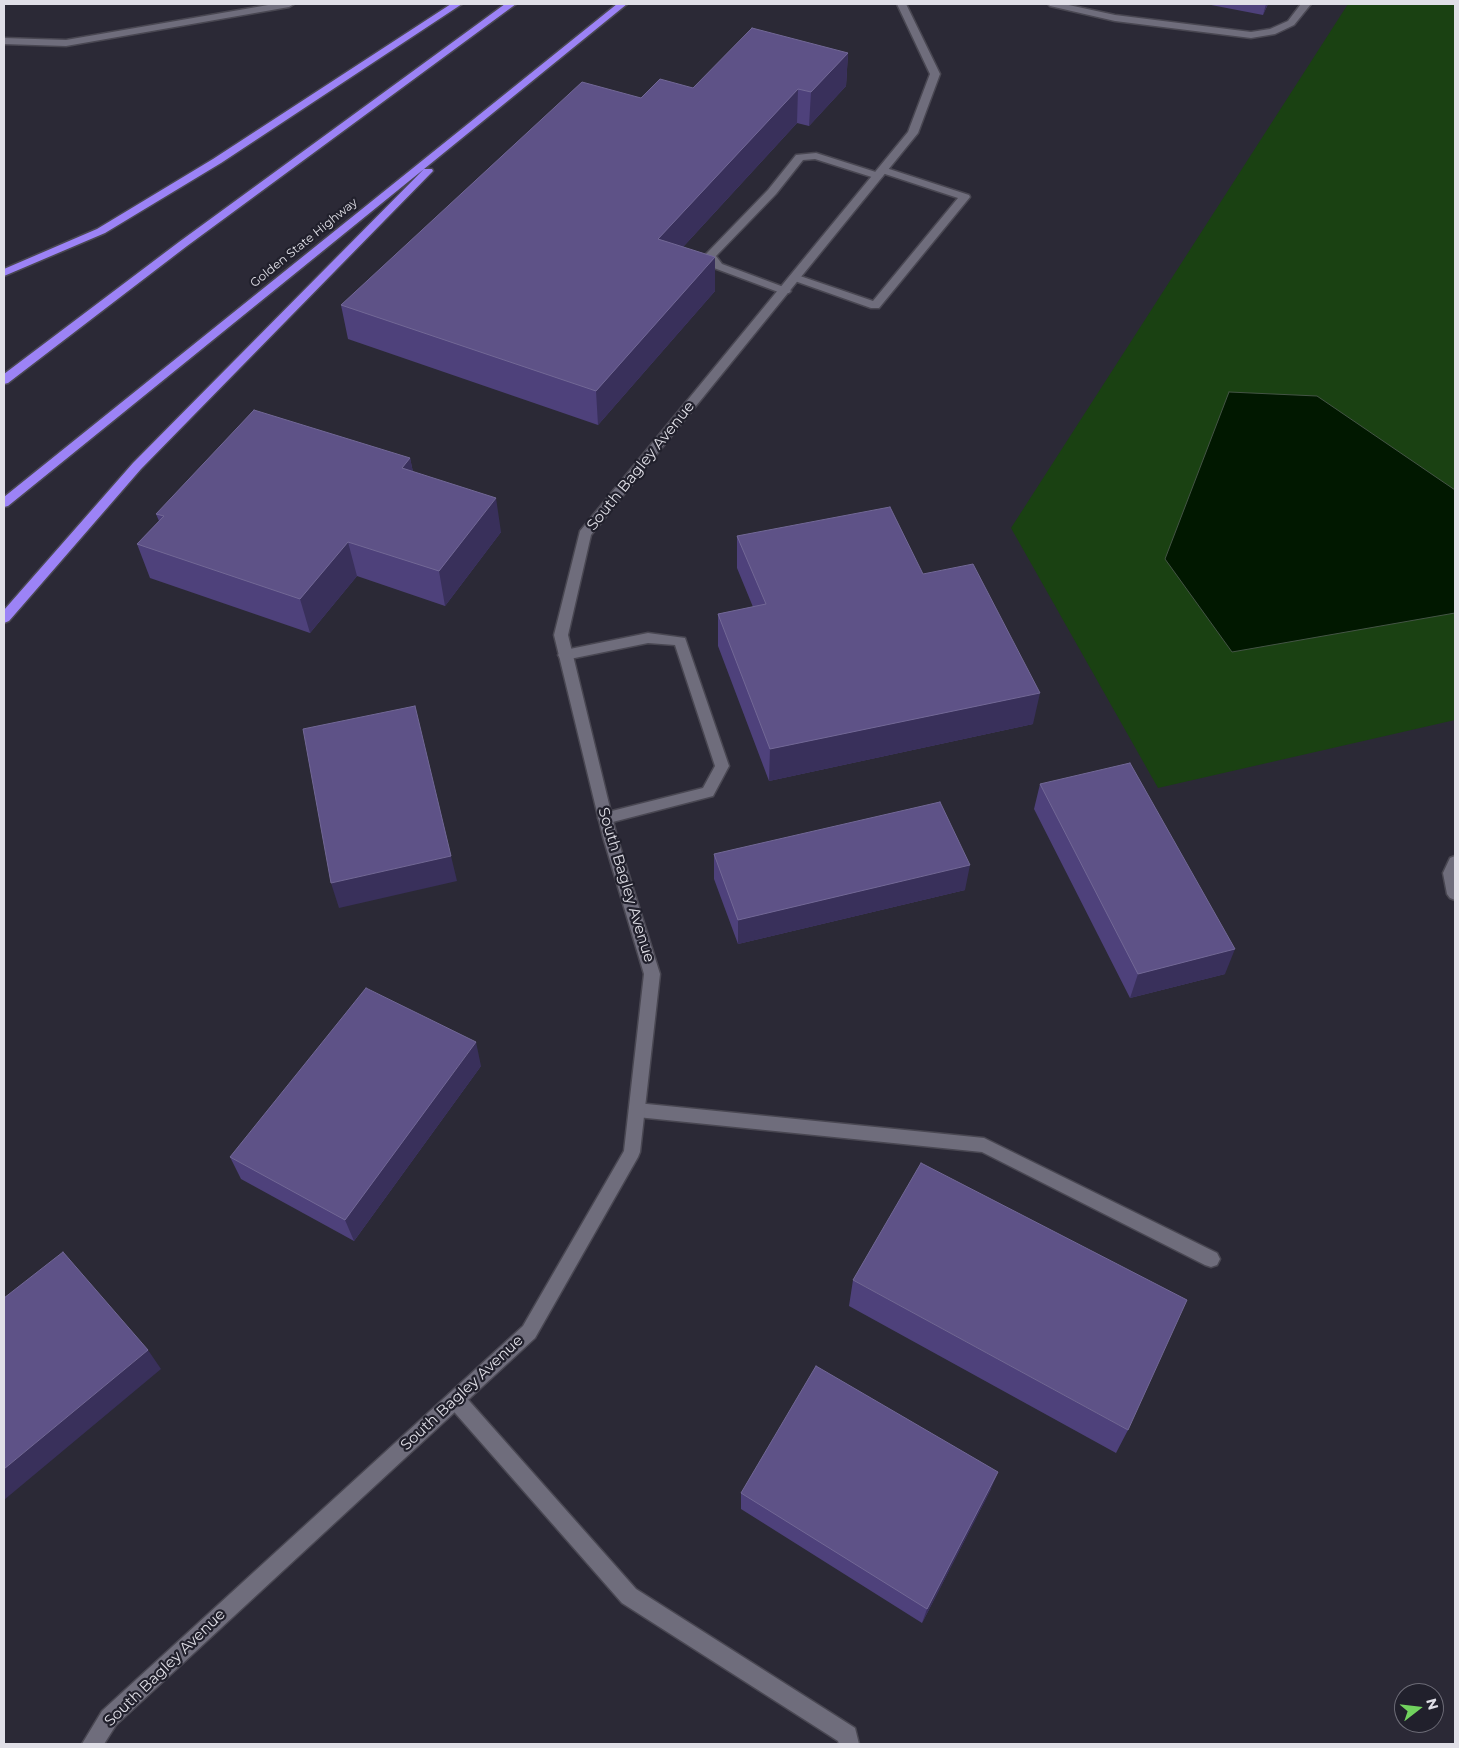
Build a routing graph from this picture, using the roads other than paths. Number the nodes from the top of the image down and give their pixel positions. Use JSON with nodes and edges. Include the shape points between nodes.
{"nodes":[{"id":1,"x":289,"y":4,"type":"edge"},
{"id":2,"x":457,"y":4,"type":"edge"},
{"id":3,"x":511,"y":4,"type":"edge"},
{"id":4,"x":622,"y":4,"type":"edge"},
{"id":5,"x":901,"y":4,"type":"edge"},
{"id":6,"x":1053,"y":4,"type":"edge"},
{"id":7,"x":1306,"y":4,"type":"edge"},
{"id":8,"x":4,"y":42,"type":"edge"},
{"id":9,"x":481,"y":118,"type":"junction"},
{"id":10,"x":881,"y":173,"type":"junction"},
{"id":11,"x":4,"y":273,"type":"edge"},
{"id":12,"x":796,"y":278,"type":"junction"},
{"id":13,"x":785,"y":290,"type":"junction"},
{"id":14,"x":4,"y":380,"type":"edge"},
{"id":15,"x":4,"y":502,"type":"edge"},
{"id":16,"x":4,"y":618,"type":"edge"},
{"id":17,"x":565,"y":655,"type":"junction"},
{"id":18,"x":605,"y":818,"type":"junction"},
{"id":19,"x":1455,"y":862,"type":"edge"},
{"id":20,"x":1455,"y":894,"type":"edge"},
{"id":21,"x":637,"y":1110,"type":"junction"},
{"id":22,"x":1211,"y":1258,"type":"dead end"},
{"id":23,"x":456,"y":1400,"type":"junction"},
{"id":24,"x":92,"y":1744,"type":"edge"},
{"id":25,"x":849,"y":1744,"type":"edge"}],
"edges":[{"from":1,"to":8,"type":"street","via":[[66,43]]},
{"from":2,"to":11,"type":"highway","via":[[217,161],[102,231]]},
{"from":3,"to":14,"type":"highway","via":[[183,244]]},
{"from":4,"to":9,"type":"highway","name":"Golden State Highway"},
{"from":5,"to":10,"type":"street","name":"South Bagley Avenue","via":[[935,74],[913,133]]},
{"from":6,"to":7,"type":"street","via":[[1115,18],[1251,35],[1272,32],[1291,23]]},
{"from":9,"to":15,"type":"highway","name":"Golden State Highway"},
{"from":9,"to":16,"type":"highway","via":[[137,466]]},
{"from":10,"to":12,"type":"street","name":"South Bagley Avenue"},
{"from":10,"to":12,"type":"street","via":[[965,197],[875,306]]},
{"from":10,"to":13,"type":"street","via":[[816,156],[800,157],[772,192],[710,256],[718,266]]},
{"from":12,"to":13,"type":"street","name":"South Bagley Avenue"},
{"from":13,"to":17,"type":"street","name":"South Bagley Avenue","via":[[586,534],[561,636]]},
{"from":17,"to":18,"type":"street","name":"South Bagley Avenue"},
{"from":17,"to":18,"type":"street","via":[[648,638],[680,641],[722,766],[708,792]]},
{"from":18,"to":21,"type":"street","name":"South Bagley Avenue","via":[[652,974]]},
{"from":19,"to":20,"type":"street","via":[[1450,873]]},
{"from":21,"to":22,"type":"street","via":[[984,1145]]},
{"from":21,"to":23,"type":"street","name":"South Bagley Avenue","via":[[632,1152],[529,1332]]},
{"from":23,"to":24,"type":"street","name":"South Bagley Avenue","via":[[109,1718]]},
{"from":23,"to":25,"type":"street","via":[[629,1596],[848,1735]]}]}
